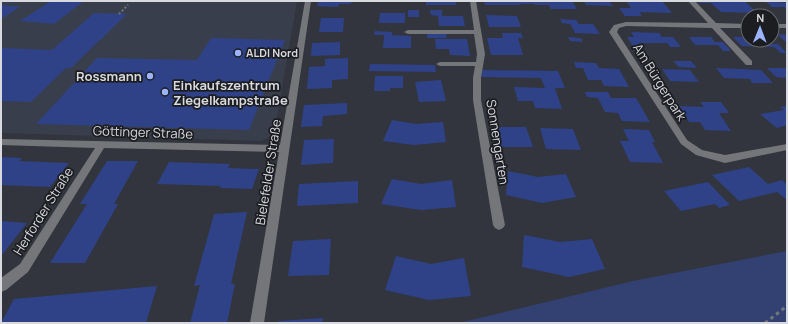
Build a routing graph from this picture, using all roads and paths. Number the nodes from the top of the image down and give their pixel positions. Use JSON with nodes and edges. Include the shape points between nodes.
{"nodes":[{"id":1,"x":308,"y":1,"type":"edge"},
{"id":2,"x":473,"y":1,"type":"edge"},
{"id":3,"x":691,"y":1,"type":"edge"},
{"id":4,"x":128,"y":5,"type":"dead end"},
{"id":5,"x":119,"y":14,"type":"dead end"},
{"id":6,"x":714,"y":25,"type":"junction"},
{"id":7,"x":740,"y":26,"type":"edge"},
{"id":8,"x":408,"y":32,"type":"dead end"},
{"id":9,"x":478,"y":32,"type":"junction"},
{"id":10,"x":749,"y":63,"type":"dead end"},
{"id":11,"x":440,"y":64,"type":"dead end"},
{"id":12,"x":479,"y":64,"type":"junction"},
{"id":13,"x":1,"y":142,"type":"edge"},
{"id":14,"x":102,"y":144,"type":"junction"},
{"id":15,"x":787,"y":147,"type":"edge"},
{"id":16,"x":285,"y":149,"type":"junction"},
{"id":17,"x":499,"y":224,"type":"dead end"},
{"id":18,"x":1,"y":286,"type":"edge"},
{"id":19,"x":787,"y":306,"type":"edge"},
{"id":20,"x":257,"y":323,"type":"edge"},
{"id":21,"x":765,"y":323,"type":"edge"}],
"edges":[{"from":1,"to":16,"type":"street","name":"Bielefelder Straße"},
{"from":2,"to":9,"type":"street","name":"Sonnengarten"},
{"from":3,"to":6,"type":"street"},
{"from":4,"to":5,"type":"path"},
{"from":6,"to":7,"type":"street","name":"Am Bürgerpark"},
{"from":6,"to":10,"type":"street"},
{"from":6,"to":15,"type":"street","name":"Am Bürgerpark","via":[[626,24],[616,26],[613,32],[684,142],[700,153],[725,159]]},
{"from":8,"to":9,"type":"street"},
{"from":9,"to":12,"type":"street","name":"Sonnengarten","via":[[481,54]]},
{"from":11,"to":12,"type":"street"},
{"from":12,"to":17,"type":"street","name":"Sonnengarten","via":[[478,100]]},
{"from":13,"to":14,"type":"street","name":"Göttinger Straße"},
{"from":14,"to":16,"type":"street","name":"Göttinger Straße"},
{"from":14,"to":18,"type":"street","name":"Herforder Straße","via":[[24,268]]},
{"from":16,"to":20,"type":"street","name":"Bielefelder Straße"},
{"from":19,"to":21,"type":"path"}]}
